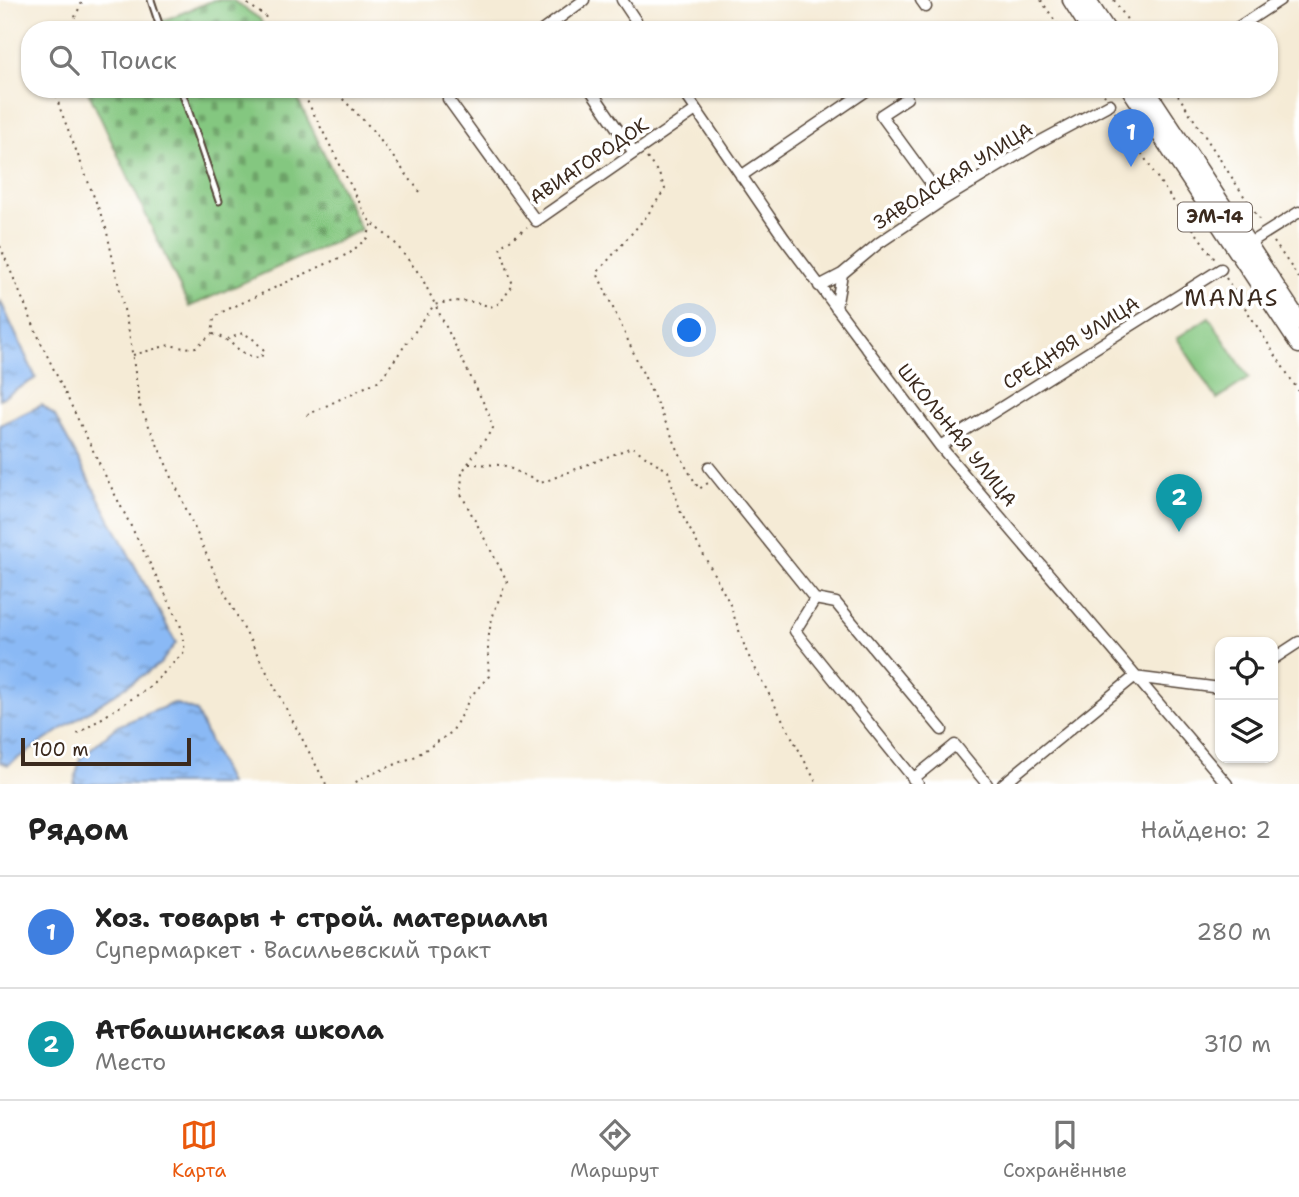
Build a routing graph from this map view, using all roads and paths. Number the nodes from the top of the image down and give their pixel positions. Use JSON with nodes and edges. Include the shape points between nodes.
{"nodes":[{"id":1,"x":83,"y":0,"type":"edge"},
{"id":2,"x":151,"y":0,"type":"edge"},
{"id":3,"x":242,"y":0,"type":"edge"},
{"id":4,"x":584,"y":0,"type":"edge"},
{"id":5,"x":622,"y":0,"type":"edge"},
{"id":6,"x":1041,"y":0,"type":"edge"},
{"id":7,"x":1070,"y":0,"type":"edge"},
{"id":8,"x":1087,"y":0,"type":"edge"},
{"id":9,"x":1114,"y":0,"type":"edge"},
{"id":10,"x":1280,"y":0,"type":"edge"},
{"id":11,"x":73,"y":21,"type":"edge"},
{"id":12,"x":158,"y":21,"type":"edge"},
{"id":13,"x":268,"y":21,"type":"edge"},
{"id":14,"x":556,"y":21,"type":"edge"},
{"id":15,"x":636,"y":21,"type":"edge"},
{"id":16,"x":1055,"y":21,"type":"edge"},
{"id":17,"x":1084,"y":21,"type":"edge"},
{"id":18,"x":1101,"y":21,"type":"edge"},
{"id":19,"x":1128,"y":21,"type":"edge"},
{"id":20,"x":1248,"y":21,"type":"edge"},
{"id":21,"x":58,"y":98,"type":"edge"},
{"id":22,"x":184,"y":98,"type":"edge"},
{"id":23,"x":306,"y":98,"type":"edge"},
{"id":24,"x":341,"y":98,"type":"edge"},
{"id":25,"x":448,"y":98,"type":"edge"},
{"id":26,"x":597,"y":98,"type":"edge"},
{"id":27,"x":688,"y":98,"type":"edge"},
{"id":28,"x":856,"y":98,"type":"edge"},
{"id":29,"x":906,"y":98,"type":"dead end"},
{"id":30,"x":1106,"y":98,"type":"edge"},
{"id":31,"x":1136,"y":98,"type":"edge"},
{"id":32,"x":1152,"y":98,"type":"edge"},
{"id":33,"x":1180,"y":98,"type":"edge"},
{"id":34,"x":1110,"y":104,"type":"junction"},
{"id":35,"x":696,"y":110,"type":"junction"},
{"id":36,"x":638,"y":150,"type":"junction"},
{"id":37,"x":741,"y":176,"type":"junction"},
{"id":38,"x":420,"y":192,"type":"dead end"},
{"id":39,"x":943,"y":200,"type":"junction"},
{"id":40,"x":219,"y":201,"type":"dead end"},
{"id":41,"x":1299,"y":212,"type":"edge"},
{"id":42,"x":536,"y":221,"type":"junction"},
{"id":43,"x":372,"y":223,"type":"junction"},
{"id":44,"x":1267,"y":232,"type":"junction"},
{"id":45,"x":1248,"y":244,"type":"junction"},
{"id":46,"x":0,"y":246,"type":"edge"},
{"id":47,"x":1221,"y":270,"type":"junction"},
{"id":48,"x":842,"y":274,"type":"junction"},
{"id":49,"x":1299,"y":278,"type":"edge"},
{"id":50,"x":819,"y":286,"type":"junction"},
{"id":51,"x":434,"y":305,"type":"junction"},
{"id":52,"x":836,"y":308,"type":"junction"},
{"id":53,"x":1299,"y":321,"type":"edge"},
{"id":54,"x":212,"y":334,"type":"junction"},
{"id":55,"x":228,"y":339,"type":"junction"},
{"id":56,"x":1299,"y":345,"type":"edge"},
{"id":57,"x":133,"y":355,"type":"junction"},
{"id":58,"x":1299,"y":392,"type":"edge"},
{"id":59,"x":307,"y":415,"type":"dead end"},
{"id":60,"x":940,"y":446,"type":"junction"},
{"id":61,"x":468,"y":464,"type":"junction"},
{"id":62,"x":709,"y":467,"type":"dead end"},
{"id":63,"x":717,"y":477,"type":"junction"},
{"id":64,"x":815,"y":599,"type":"junction"},
{"id":65,"x":1299,"y":642,"type":"edge"},
{"id":66,"x":1278,"y":656,"type":"edge"},
{"id":67,"x":1134,"y":677,"type":"junction"},
{"id":68,"x":1215,"y":687,"type":"edge"},
{"id":69,"x":942,"y":730,"type":"dead end"},
{"id":70,"x":76,"y":735,"type":"dead end"},
{"id":71,"x":916,"y":781,"type":"edge"},
{"id":72,"x":326,"y":784,"type":"edge"},
{"id":73,"x":353,"y":784,"type":"edge"},
{"id":74,"x":817,"y":784,"type":"edge"},
{"id":75,"x":986,"y":784,"type":"edge"},
{"id":76,"x":1004,"y":784,"type":"edge"},
{"id":77,"x":1227,"y":784,"type":"edge"}],
"edges":[{"from":1,"to":11,"type":"path"},
{"from":2,"to":12,"type":"lane"},
{"from":3,"to":13,"type":"path"},
{"from":4,"to":14,"type":"street"},
{"from":5,"to":15,"type":"street"},
{"from":6,"to":16,"type":"path"},
{"from":7,"to":17,"type":"main road"},
{"from":8,"to":18,"type":"main road"},
{"from":9,"to":19,"type":"path"},
{"from":10,"to":20,"type":"street"},
{"from":21,"to":57,"type":"path","via":[[106,228]]},
{"from":22,"to":40,"type":"lane"},
{"from":23,"to":43,"type":"path"},
{"from":24,"to":38,"type":"path","via":[[370,127]]},
{"from":25,"to":42,"type":"street","name":"АВИАГОРОДОК"},
{"from":26,"to":36,"type":"street"},
{"from":27,"to":35,"type":"street","name":"ШКОЛЬНАЯ УЛИЦА"},
{"from":28,"to":37,"type":"street"},
{"from":29,"to":39,"type":"street","via":[[881,115]]},
{"from":30,"to":34,"type":"path"},
{"from":31,"to":56,"type":"main road","number":"ЭМ-14"},
{"from":32,"to":45,"type":"main road","number":"ЭМ-14"},
{"from":33,"to":44,"type":"path"},
{"from":34,"to":39,"type":"street","name":"ЗАВОДСКАЯ УЛИЦА"},
{"from":34,"to":47,"type":"path"},
{"from":35,"to":36,"type":"street","name":"АВИАГОРОДОК"},
{"from":35,"to":37,"type":"street","name":"ШКОЛЬНАЯ УЛИЦА"},
{"from":36,"to":42,"type":"street","name":"АВИАГОРОДОК"},
{"from":36,"to":63,"type":"path","via":[[659,174],[665,189],[597,273],[686,467],[699,489]]},
{"from":37,"to":50,"type":"street","name":"ШКОЛЬНАЯ УЛИЦА"},
{"from":39,"to":48,"type":"street","name":"ЗАВОДСКАЯ УЛИЦА"},
{"from":41,"to":44,"type":"street"},
{"from":42,"to":51,"type":"path","via":[[500,247],[513,285],[500,303],[490,307],[477,301]]},
{"from":43,"to":51,"type":"path","via":[[421,276]]},
{"from":43,"to":54,"type":"path","via":[[367,238],[350,253],[220,313]]},
{"from":44,"to":45,"type":"street"},
{"from":44,"to":49,"type":"path"},
{"from":45,"to":53,"type":"main road","number":"ЭМ-14"},
{"from":46,"to":70,"type":"path","via":[[42,345],[180,623],[185,652],[150,687]]},
{"from":47,"to":58,"type":"path"},
{"from":47,"to":60,"type":"street","name":"СРЕДНЯЯ УЛИЦА"},
{"from":48,"to":50,"type":"street","name":"ЗАВОДСКАЯ УЛИЦА"},
{"from":48,"to":52,"type":"street"},
{"from":50,"to":52,"type":"street","name":"ШКОЛЬНАЯ УЛИЦА"},
{"from":51,"to":59,"type":"path","via":[[380,380]]},
{"from":51,"to":61,"type":"path","via":[[493,428]]},
{"from":52,"to":60,"type":"street","name":"ШКОЛЬНАЯ УЛИЦА"},
{"from":54,"to":55,"type":"path"},
{"from":54,"to":57,"type":"path","via":[[196,347],[169,345]]},
{"from":55,"to":55,"type":"path","via":[[247,357],[261,358],[264,350],[252,338],[243,333]]},
{"from":57,"to":72,"type":"path","via":[[140,406],[217,578]]},
{"from":60,"to":67,"type":"street","name":"ШКОЛЬНАЯ УЛИЦА"},
{"from":61,"to":73,"type":"path","via":[[462,472],[461,494],[507,581],[491,615],[489,677],[471,695],[452,732],[416,756]]},
{"from":61,"to":74,"type":"path","via":[[503,465],[541,483],[632,447],[668,471],[681,513],[729,601],[747,653]]},
{"from":62,"to":63,"type":"street"},
{"from":63,"to":64,"type":"street"},
{"from":64,"to":69,"type":"street","via":[[836,603]]},
{"from":64,"to":71,"type":"street","via":[[795,631]]},
{"from":65,"to":66,"type":"street"},
{"from":67,"to":68,"type":"street"},
{"from":67,"to":76,"type":"street"},
{"from":67,"to":77,"type":"street","name":"ШКОЛЬНАЯ УЛИЦА"},
{"from":71,"to":75,"type":"street","via":[[955,745]]}]}
